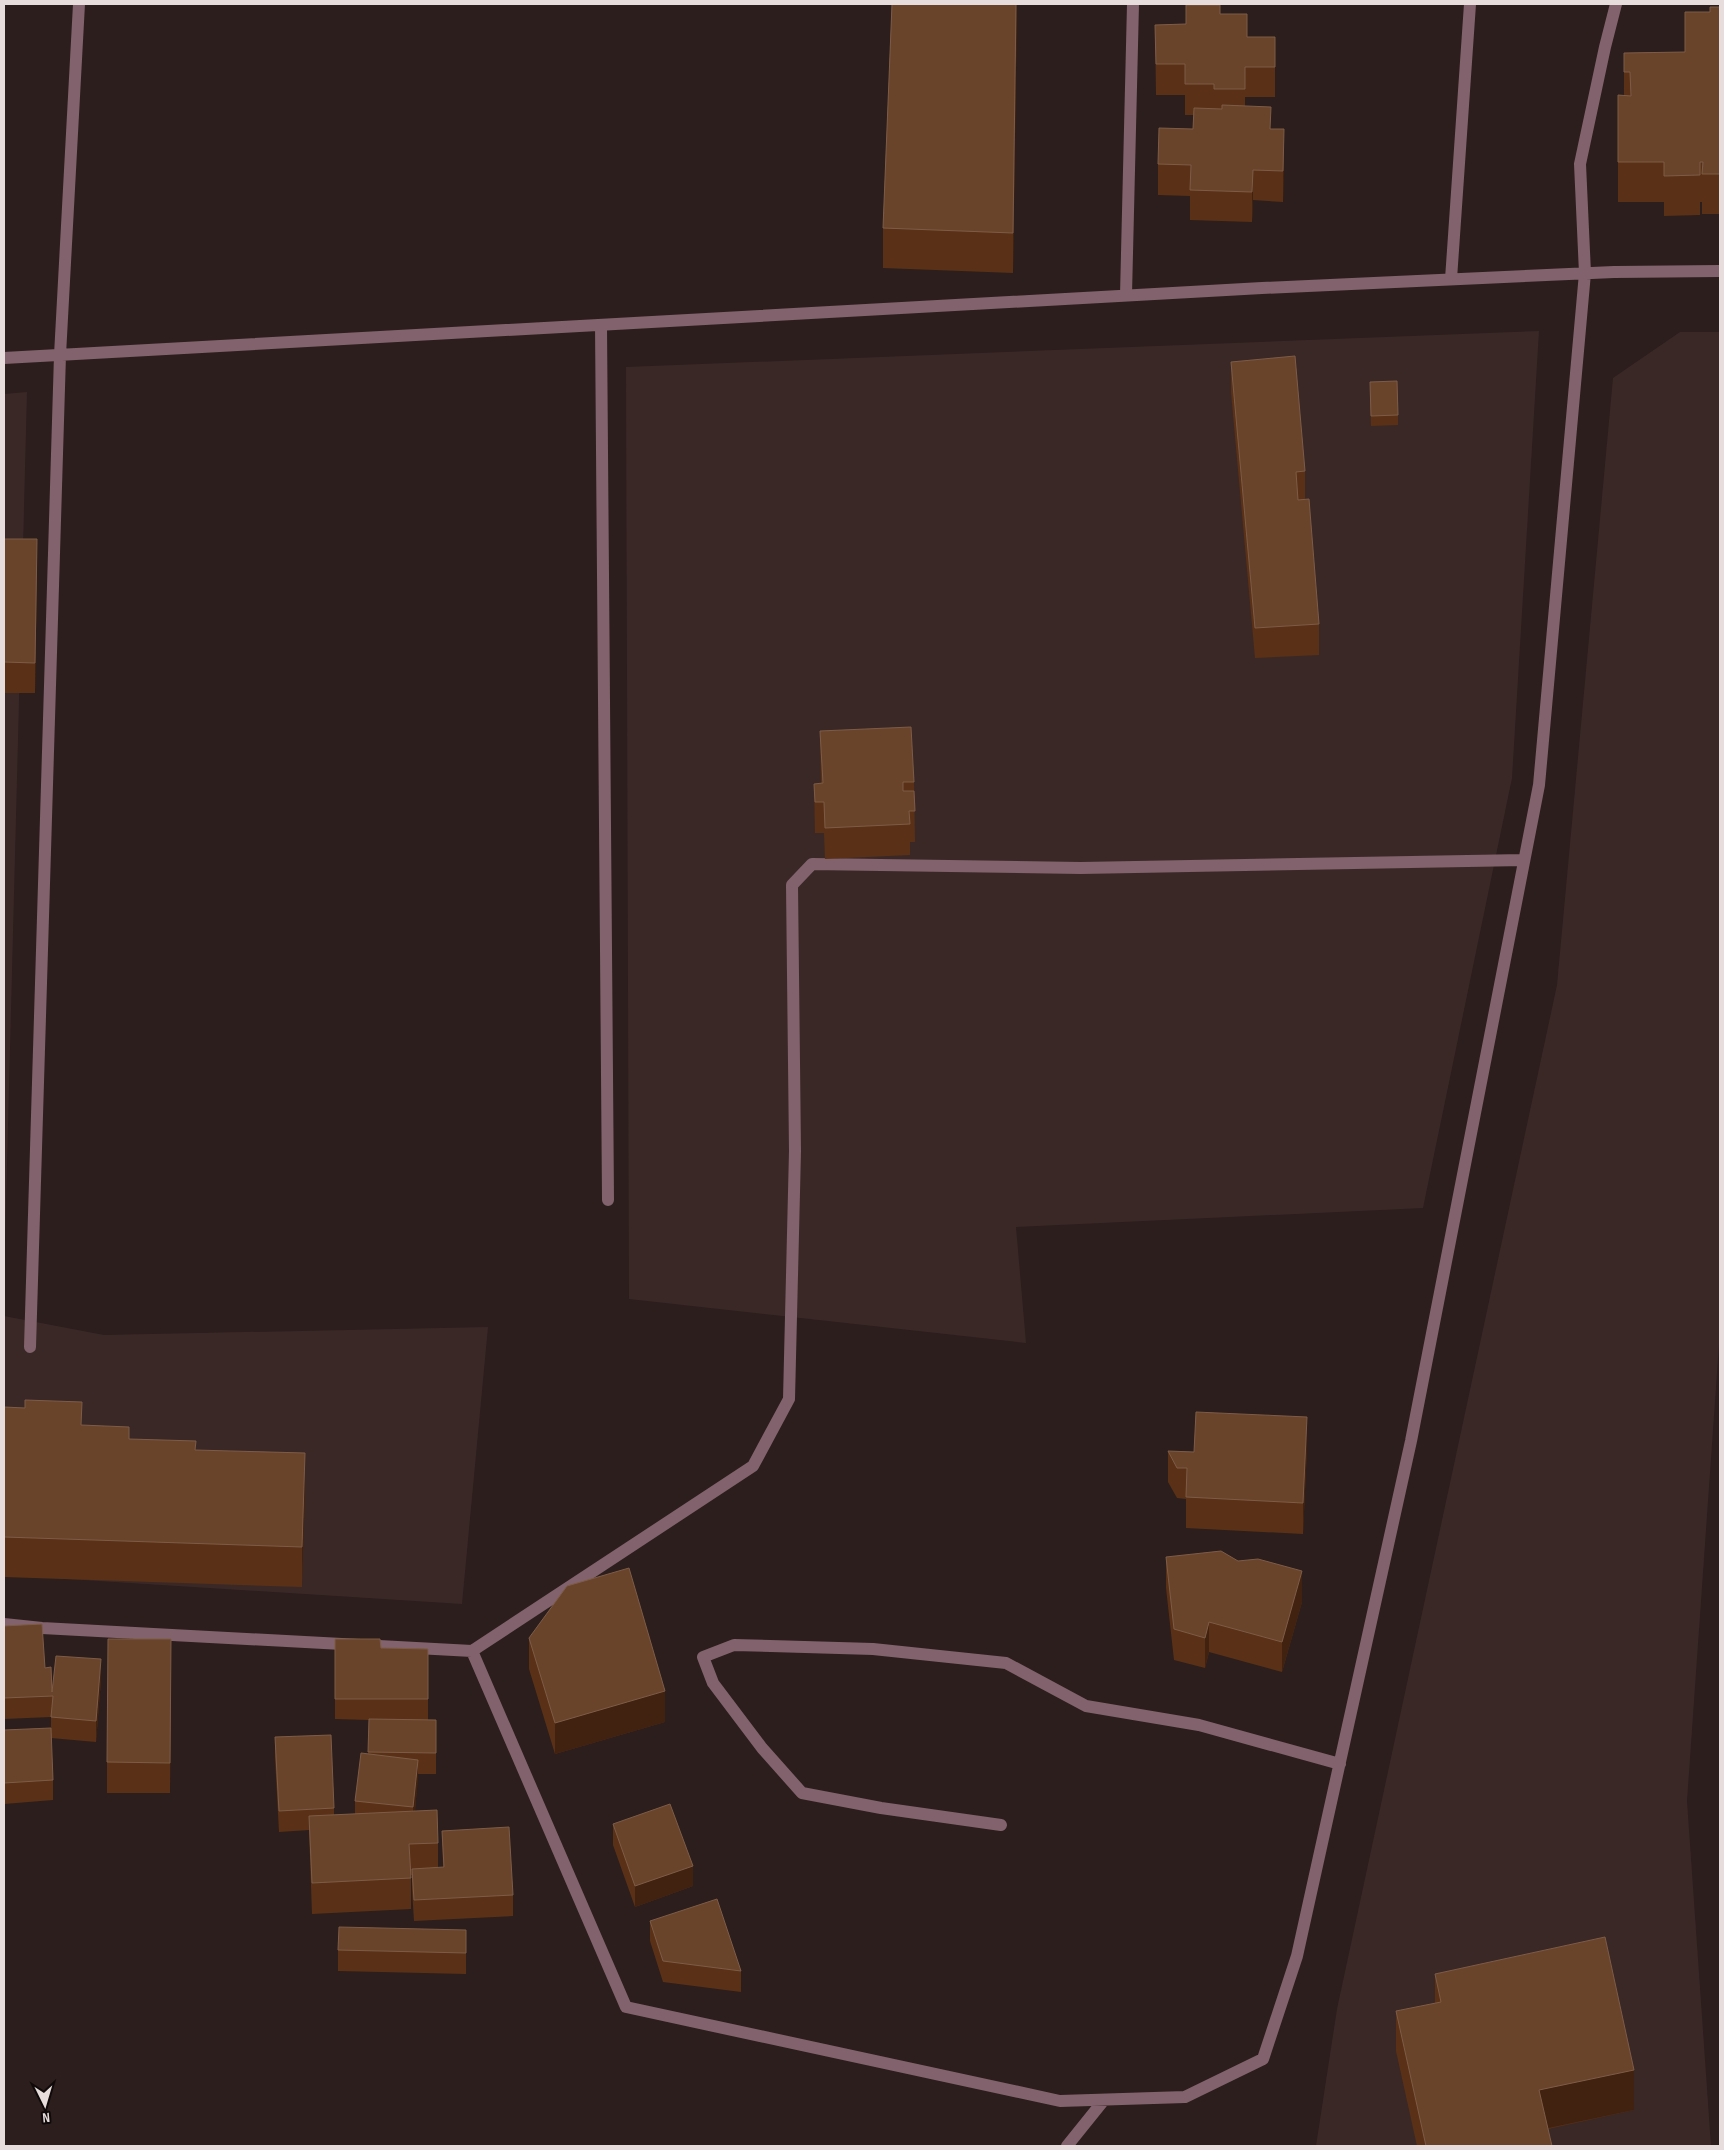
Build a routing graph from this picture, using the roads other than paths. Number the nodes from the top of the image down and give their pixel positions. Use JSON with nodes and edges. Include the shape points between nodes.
{"nodes":[{"id":1,"x":79,"y":4,"type":"edge"},
{"id":2,"x":1133,"y":4,"type":"edge"},
{"id":3,"x":1470,"y":4,"type":"edge"},
{"id":4,"x":1616,"y":4,"type":"edge"},
{"id":5,"x":1720,"y":270,"type":"edge"},
{"id":6,"x":1585,"y":273,"type":"junction"},
{"id":7,"x":1451,"y":279,"type":"junction"},
{"id":8,"x":1126,"y":295,"type":"junction"},
{"id":9,"x":601,"y":325,"type":"junction"},
{"id":10,"x":60,"y":355,"type":"junction"},
{"id":11,"x":4,"y":358,"type":"edge"},
{"id":12,"x":1524,"y":860,"type":"junction"},
{"id":13,"x":608,"y":1200,"type":"dead end"},
{"id":14,"x":30,"y":1347,"type":"dead end"},
{"id":15,"x":4,"y":1624,"type":"edge"},
{"id":16,"x":472,"y":1651,"type":"junction"},
{"id":17,"x":1340,"y":1764,"type":"junction"},
{"id":18,"x":1001,"y":1825,"type":"dead end"},
{"id":19,"x":1104,"y":2100,"type":"junction"},
{"id":20,"x":1067,"y":2146,"type":"edge"}],
"edges":[{"from":1,"to":10,"type":"street"},
{"from":2,"to":8,"type":"street"},
{"from":3,"to":7,"type":"street"},
{"from":4,"to":6,"type":"street","via":[[1580,164]]},
{"from":5,"to":6,"type":"street"},
{"from":6,"to":7,"type":"street"},
{"from":6,"to":12,"type":"street","via":[[1539,786]]},
{"from":7,"to":8,"type":"street"},
{"from":8,"to":9,"type":"street"},
{"from":9,"to":10,"type":"street"},
{"from":9,"to":13,"type":"street"},
{"from":10,"to":11,"type":"street"},
{"from":10,"to":14,"type":"street"},
{"from":12,"to":16,"type":"street","via":[[1082,868],[812,864],[792,884],[795,1150],[789,1398],[753,1466]]},
{"from":12,"to":17,"type":"street","via":[[1411,1441]]},
{"from":15,"to":16,"type":"street"},
{"from":16,"to":19,"type":"street","via":[[626,2007],[1060,2101]]},
{"from":17,"to":18,"type":"street","via":[[1199,1724],[1086,1706],[1006,1663],[873,1649],[734,1645],[703,1657],[713,1683],[762,1748],[802,1793]]},
{"from":17,"to":19,"type":"street","via":[[1297,1956],[1263,2059],[1185,2097]]},
{"from":19,"to":20,"type":"street"}]}
